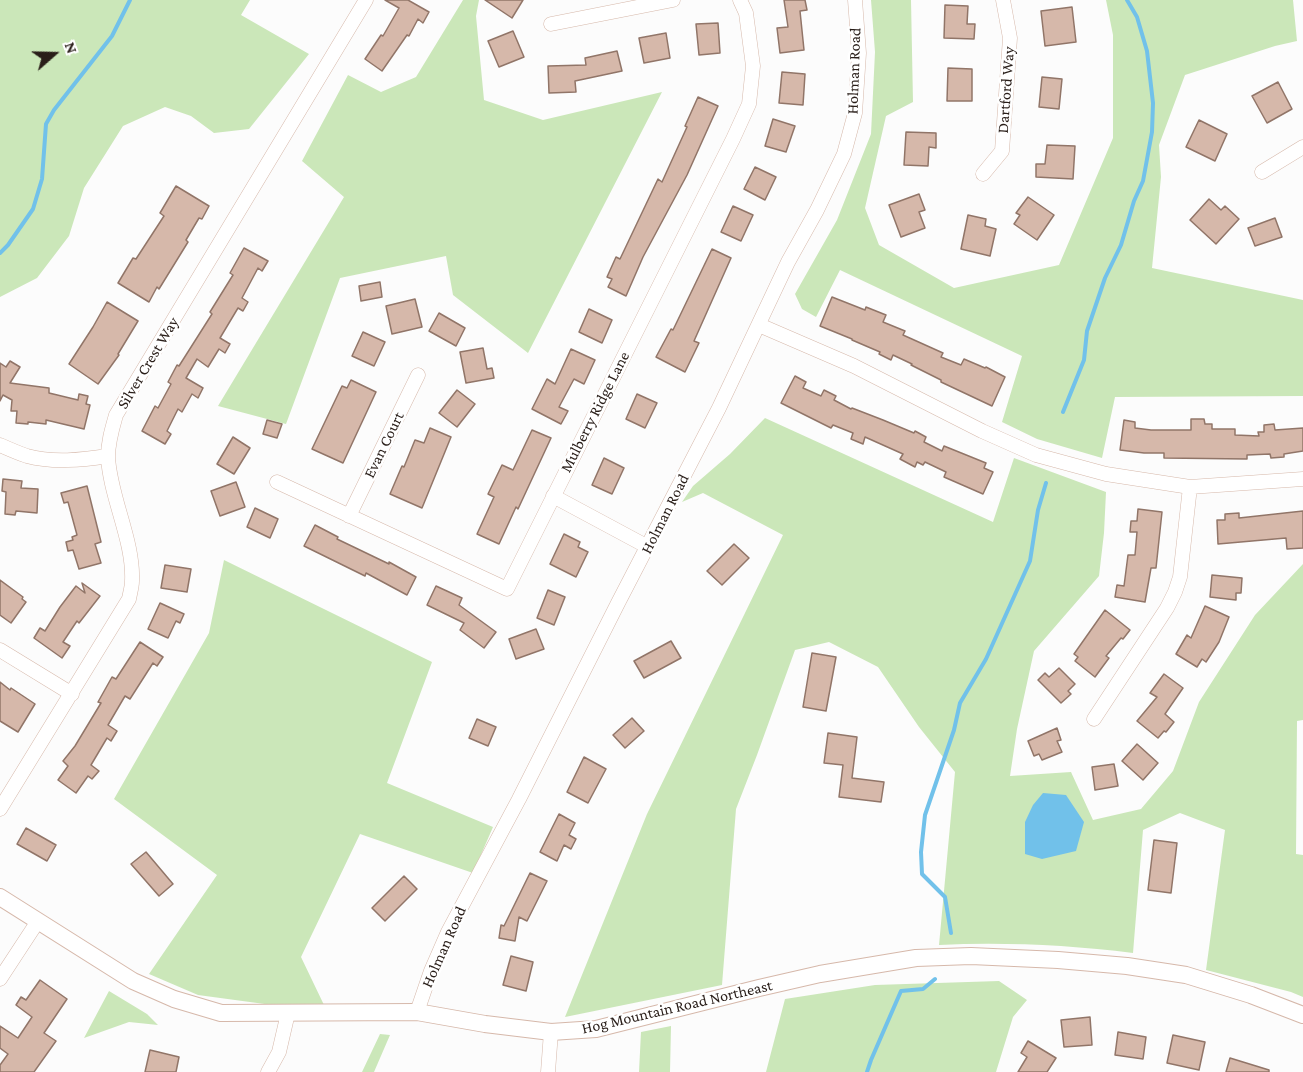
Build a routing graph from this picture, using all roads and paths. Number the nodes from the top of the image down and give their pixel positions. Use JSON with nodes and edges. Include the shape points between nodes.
{"nodes":[{"id":1,"x":366,"y":0,"type":"edge"},
{"id":2,"x":672,"y":0,"type":"edge"},
{"id":3,"x":740,"y":0,"type":"edge"},
{"id":4,"x":855,"y":0,"type":"edge"},
{"id":5,"x":1003,"y":0,"type":"edge"},
{"id":6,"x":551,"y":24,"type":"dead end"},
{"id":7,"x":1303,"y":147,"type":"edge"},
{"id":8,"x":1262,"y":172,"type":"dead end"},
{"id":9,"x":983,"y":174,"type":"dead end"},
{"id":10,"x":759,"y":325,"type":"junction"},
{"id":11,"x":418,"y":375,"type":"dead end"},
{"id":12,"x":0,"y":445,"type":"edge"},
{"id":13,"x":108,"y":456,"type":"junction"},
{"id":14,"x":1303,"y":479,"type":"edge"},
{"id":15,"x":278,"y":482,"type":"dead end"},
{"id":16,"x":1190,"y":487,"type":"junction"},
{"id":17,"x":552,"y":496,"type":"junction"},
{"id":18,"x":349,"y":516,"type":"junction"},
{"id":19,"x":648,"y":547,"type":"junction"},
{"id":20,"x":0,"y":650,"type":"edge"},
{"id":21,"x":72,"y":694,"type":"junction"},
{"id":22,"x":1094,"y":719,"type":"dead end"},
{"id":23,"x":0,"y":809,"type":"edge"},
{"id":24,"x":0,"y":897,"type":"edge"},
{"id":25,"x":38,"y":921,"type":"junction"},
{"id":26,"x":0,"y":979,"type":"edge"},
{"id":27,"x":417,"y":1012,"type":"junction"},
{"id":28,"x":288,"y":1013,"type":"junction"},
{"id":29,"x":1303,"y":1015,"type":"edge"},
{"id":30,"x":551,"y":1032,"type":"junction"},
{"id":31,"x":268,"y":1072,"type":"edge"},
{"id":32,"x":548,"y":1072,"type":"edge"}],
"edges":[{"from":1,"to":13,"type":"street","name":"Silver Crest Way","via":[[116,415]]},
{"from":2,"to":6,"type":"street"},
{"from":3,"to":17,"type":"street","name":"Mulberry Ridge Lane","via":[[746,13],[753,66],[749,104]]},
{"from":4,"to":10,"type":"street","name":"Holman Road","via":[[855,113],[844,154]]},
{"from":5,"to":9,"type":"street","name":"Dartford Way","via":[[1010,38],[1002,151]]},
{"from":7,"to":8,"type":"street"},
{"from":10,"to":16,"type":"street","via":[[854,366],[1036,455],[1106,474]]},
{"from":10,"to":19,"type":"street","name":"Holman Road"},
{"from":11,"to":18,"type":"street","name":"Evan Court"},
{"from":12,"to":13,"type":"street","via":[[28,456],[55,460]]},
{"from":13,"to":21,"type":"street","name":"Silver Crest Way","via":[[131,558],[132,581],[129,599]]},
{"from":14,"to":16,"type":"street"},
{"from":15,"to":18,"type":"street","name":"Mulberry Ridge Lane"},
{"from":16,"to":22,"type":"street","via":[[1175,592]]},
{"from":17,"to":18,"type":"street","name":"Mulberry Ridge Lane","via":[[507,589]]},
{"from":17,"to":19,"type":"street"},
{"from":19,"to":27,"type":"street","name":"Holman Road","via":[[448,932]]},
{"from":20,"to":21,"type":"street"},
{"from":21,"to":23,"type":"street","name":"Silver Crest Way"},
{"from":24,"to":25,"type":"street","name":"Hog Mountain Road Northeast"},
{"from":25,"to":26,"type":"street"},
{"from":25,"to":28,"type":"street","name":"Hog Mountain Road Northeast","via":[[133,981],[174,999],[221,1013]]},
{"from":27,"to":28,"type":"street","name":"Hog Mountain Road Northeast"},
{"from":27,"to":30,"type":"street","name":"Hog Mountain Road Northeast"},
{"from":28,"to":31,"type":"street","via":[[279,1052]]},
{"from":29,"to":30,"type":"street","name":"Hog Mountain Road Northeast","via":[[1186,975],[1127,966],[971,956],[916,958],[820,974],[596,1029]]},
{"from":30,"to":32,"type":"street"}]}
